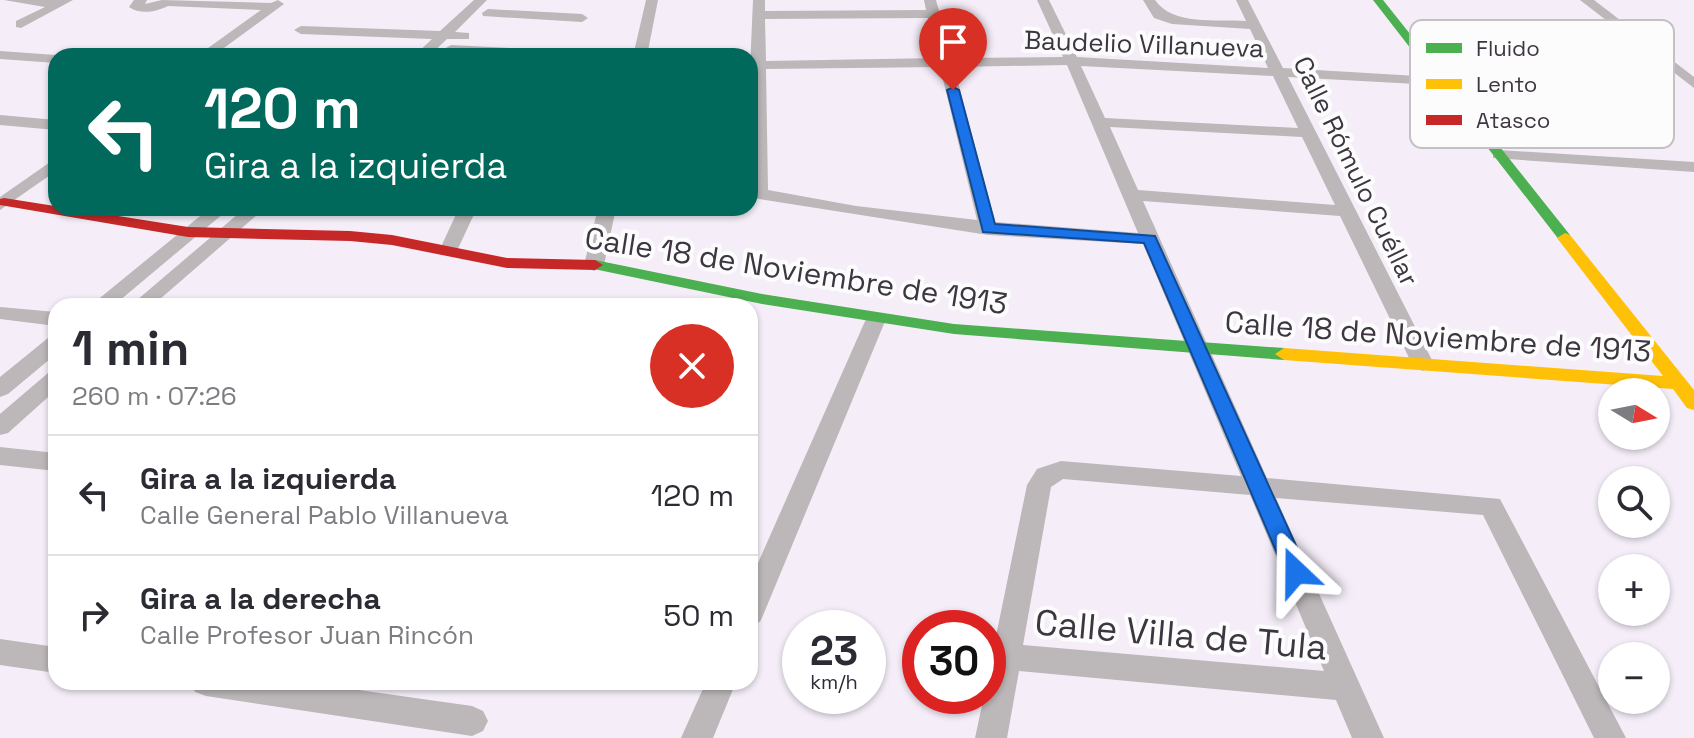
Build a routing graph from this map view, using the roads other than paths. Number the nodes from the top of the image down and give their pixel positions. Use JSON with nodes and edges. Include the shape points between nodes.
{"nodes":[{"id":1,"x":10,"y":0,"type":"edge"},
{"id":2,"x":141,"y":0,"type":"edge"},
{"id":3,"x":501,"y":0,"type":"edge"},
{"id":4,"x":652,"y":0,"type":"edge"},
{"id":5,"x":1043,"y":0,"type":"edge"},
{"id":6,"x":1149,"y":0,"type":"edge"},
{"id":7,"x":1242,"y":0,"type":"edge"},
{"id":8,"x":1378,"y":0,"type":"edge"},
{"id":9,"x":1586,"y":0,"type":"edge"},
{"id":10,"x":171,"y":1,"type":"edge"},
{"id":11,"x":63,"y":2,"type":"edge"},
{"id":12,"x":278,"y":3,"type":"edge"},
{"id":13,"x":484,"y":4,"type":"edge"},
{"id":14,"x":759,"y":7,"type":"edge"},
{"id":15,"x":932,"y":7,"type":"edge"},
{"id":16,"x":582,"y":18,"type":"dead end"},
{"id":17,"x":1612,"y":20,"type":"edge"},
{"id":18,"x":21,"y":24,"type":"dead end"},
{"id":19,"x":1255,"y":25,"type":"junction"},
{"id":20,"x":301,"y":30,"type":"dead end"},
{"id":21,"x":443,"y":36,"type":"junction"},
{"id":22,"x":464,"y":36,"type":"junction"},
{"id":23,"x":1410,"y":42,"type":"edge"},
{"id":24,"x":215,"y":48,"type":"edge"},
{"id":25,"x":430,"y":48,"type":"edge"},
{"id":26,"x":453,"y":48,"type":"edge"},
{"id":27,"x":642,"y":48,"type":"edge"},
{"id":28,"x":756,"y":48,"type":"edge"},
{"id":29,"x":0,"y":55,"type":"edge"},
{"id":30,"x":48,"y":58,"type":"edge"},
{"id":31,"x":1072,"y":61,"type":"junction"},
{"id":32,"x":946,"y":63,"type":"junction"},
{"id":33,"x":758,"y":65,"type":"edge"},
{"id":34,"x":1674,"y":68,"type":"edge"},
{"id":35,"x":1279,"y":73,"type":"junction"},
{"id":36,"x":1410,"y":80,"type":"edge"},
{"id":37,"x":1694,"y":84,"type":"edge"},
{"id":38,"x":0,"y":120,"type":"edge"},
{"id":39,"x":1099,"y":122,"type":"junction"},
{"id":40,"x":48,"y":124,"type":"edge"},
{"id":41,"x":1308,"y":133,"type":"junction"},
{"id":42,"x":1493,"y":148,"type":"edge"},
{"id":43,"x":1499,"y":155,"type":"junction"},
{"id":44,"x":758,"y":162,"type":"edge"},
{"id":45,"x":1694,"y":167,"type":"edge"},
{"id":46,"x":48,"y":169,"type":"edge"},
{"id":47,"x":1131,"y":195,"type":"junction"},
{"id":48,"x":2,"y":203,"type":"edge"},
{"id":49,"x":48,"y":210,"type":"edge"},
{"id":50,"x":1347,"y":211,"type":"junction"},
{"id":51,"x":85,"y":216,"type":"edge"},
{"id":52,"x":210,"y":216,"type":"edge"},
{"id":53,"x":246,"y":216,"type":"edge"},
{"id":54,"x":464,"y":216,"type":"edge"},
{"id":55,"x":605,"y":216,"type":"edge"},
{"id":56,"x":988,"y":229,"type":"junction"},
{"id":57,"x":188,"y":232,"type":"junction"},
{"id":58,"x":223,"y":234,"type":"junction"},
{"id":59,"x":1150,"y":239,"type":"junction"},
{"id":60,"x":448,"y":251,"type":"junction"},
{"id":61,"x":594,"y":265,"type":"junction"},
{"id":62,"x":110,"y":298,"type":"edge"},
{"id":63,"x":149,"y":298,"type":"edge"},
{"id":64,"x":0,"y":313,"type":"edge"},
{"id":65,"x":48,"y":318,"type":"edge"},
{"id":66,"x":876,"y":319,"type":"junction"},
{"id":67,"x":1196,"y":347,"type":"junction"},
{"id":68,"x":48,"y":350,"type":"edge"},
{"id":69,"x":1423,"y":364,"type":"junction"},
{"id":70,"x":1679,"y":383,"type":"junction"},
{"id":71,"x":48,"y":385,"type":"edge"},
{"id":72,"x":0,"y":389,"type":"edge"},
{"id":73,"x":1694,"y":403,"type":"edge"},
{"id":74,"x":0,"y":427,"type":"edge"},
{"id":75,"x":0,"y":456,"type":"edge"},
{"id":76,"x":48,"y":461,"type":"edge"},
{"id":77,"x":1259,"y":485,"type":"junction"},
{"id":78,"x":758,"y":594,"type":"edge"},
{"id":79,"x":0,"y":652,"type":"edge"},
{"id":80,"x":1009,"y":657,"type":"junction"},
{"id":81,"x":48,"y":659,"type":"edge"},
{"id":82,"x":1346,"y":687,"type":"junction"},
{"id":83,"x":261,"y":690,"type":"edge"},
{"id":84,"x":718,"y":690,"type":"edge"},
{"id":85,"x":472,"y":721,"type":"dead end"},
{"id":86,"x":697,"y":738,"type":"edge"},
{"id":87,"x":991,"y":738,"type":"edge"},
{"id":88,"x":1368,"y":738,"type":"edge"},
{"id":89,"x":1610,"y":738,"type":"edge"}],
"edges":[{"from":1,"to":11,"type":"street"},
{"from":2,"to":10,"type":"street","via":[[135,7],[148,9]]},
{"from":3,"to":13,"type":"street"},
{"from":4,"to":27,"type":"street"},
{"from":5,"to":31,"type":"street"},
{"from":6,"to":19,"type":"street","via":[[1165,18]]},
{"from":7,"to":19,"type":"street","name":"Calle Rómulo Cuéllar"},
{"from":8,"to":23,"type":"street"},
{"from":9,"to":17,"type":"street"},
{"from":10,"to":12,"type":"street"},
{"from":11,"to":18,"type":"street"},
{"from":12,"to":24,"type":"street"},
{"from":13,"to":16,"type":"street"},
{"from":13,"to":21,"type":"street"},
{"from":13,"to":22,"type":"street"},
{"from":14,"to":15,"type":"street"},
{"from":14,"to":28,"type":"street"},
{"from":15,"to":32,"type":"street"},
{"from":19,"to":35,"type":"street","name":"Calle Rómulo Cuéllar"},
{"from":20,"to":21,"type":"street"},
{"from":21,"to":22,"type":"street"},
{"from":21,"to":25,"type":"street"},
{"from":22,"to":26,"type":"street"},
{"from":29,"to":30,"type":"street"},
{"from":31,"to":32,"type":"street","name":"Baudelio Villanueva"},
{"from":31,"to":35,"type":"street","name":"Baudelio Villanueva"},
{"from":31,"to":39,"type":"street"},
{"from":32,"to":33,"type":"street","name":"Baudelio Villanueva"},
{"from":32,"to":56,"type":"street"},
{"from":34,"to":37,"type":"street"},
{"from":35,"to":36,"type":"street","name":"Baudelio Villanueva"},
{"from":35,"to":41,"type":"street","name":"Calle Rómulo Cuéllar"},
{"from":38,"to":40,"type":"street"},
{"from":39,"to":41,"type":"street"},
{"from":39,"to":47,"type":"street"},
{"from":41,"to":50,"type":"street","name":"Calle Rómulo Cuéllar"},
{"from":42,"to":43,"type":"street"},
{"from":43,"to":45,"type":"street"},
{"from":43,"to":70,"type":"street"},
{"from":44,"to":56,"type":"street","via":[[759,194],[834,210]]},
{"from":46,"to":48,"type":"street"},
{"from":47,"to":50,"type":"street"},
{"from":47,"to":59,"type":"street"},
{"from":48,"to":49,"type":"street","name":"Calle 18 de Noviembre de 1913"},
{"from":50,"to":69,"type":"street","name":"Calle Rómulo Cuéllar"},
{"from":51,"to":57,"type":"street","name":"Calle 18 de Noviembre de 1913"},
{"from":52,"to":57,"type":"street"},
{"from":53,"to":58,"type":"street"},
{"from":54,"to":60,"type":"street"},
{"from":55,"to":61,"type":"street"},
{"from":56,"to":59,"type":"street"},
{"from":57,"to":58,"type":"street","name":"Calle 18 de Noviembre de 1913"},
{"from":57,"to":62,"type":"street"},
{"from":58,"to":60,"type":"street","name":"Calle 18 de Noviembre de 1913","via":[[350,236]]},
{"from":58,"to":63,"type":"street"},
{"from":59,"to":67,"type":"street"},
{"from":60,"to":61,"type":"street","name":"Calle 18 de Noviembre de 1913","via":[[507,263]]},
{"from":61,"to":66,"type":"street","name":"Calle 18 de Noviembre de 1913"},
{"from":64,"to":65,"type":"street"},
{"from":66,"to":67,"type":"street","name":"Calle 18 de Noviembre de 1913"},
{"from":66,"to":78,"type":"street"},
{"from":67,"to":69,"type":"street","name":"Calle 18 de Noviembre de 1913"},
{"from":67,"to":77,"type":"street"},
{"from":68,"to":72,"type":"street"},
{"from":69,"to":70,"type":"street","name":"Calle 18 de Noviembre de 1913"},
{"from":70,"to":73,"type":"street"},
{"from":71,"to":74,"type":"street"},
{"from":75,"to":76,"type":"street"},
{"from":77,"to":80,"type":"street","via":[[1061,470],[1046,476],[1039,485]]},
{"from":77,"to":82,"type":"street"},
{"from":77,"to":89,"type":"street","via":[[1491,506]]},
{"from":79,"to":81,"type":"street"},
{"from":80,"to":82,"type":"street","name":"Calle Villa de Tula"},
{"from":80,"to":87,"type":"street"},
{"from":82,"to":88,"type":"street"},
{"from":83,"to":85,"type":"street"},
{"from":84,"to":86,"type":"street"}]}
